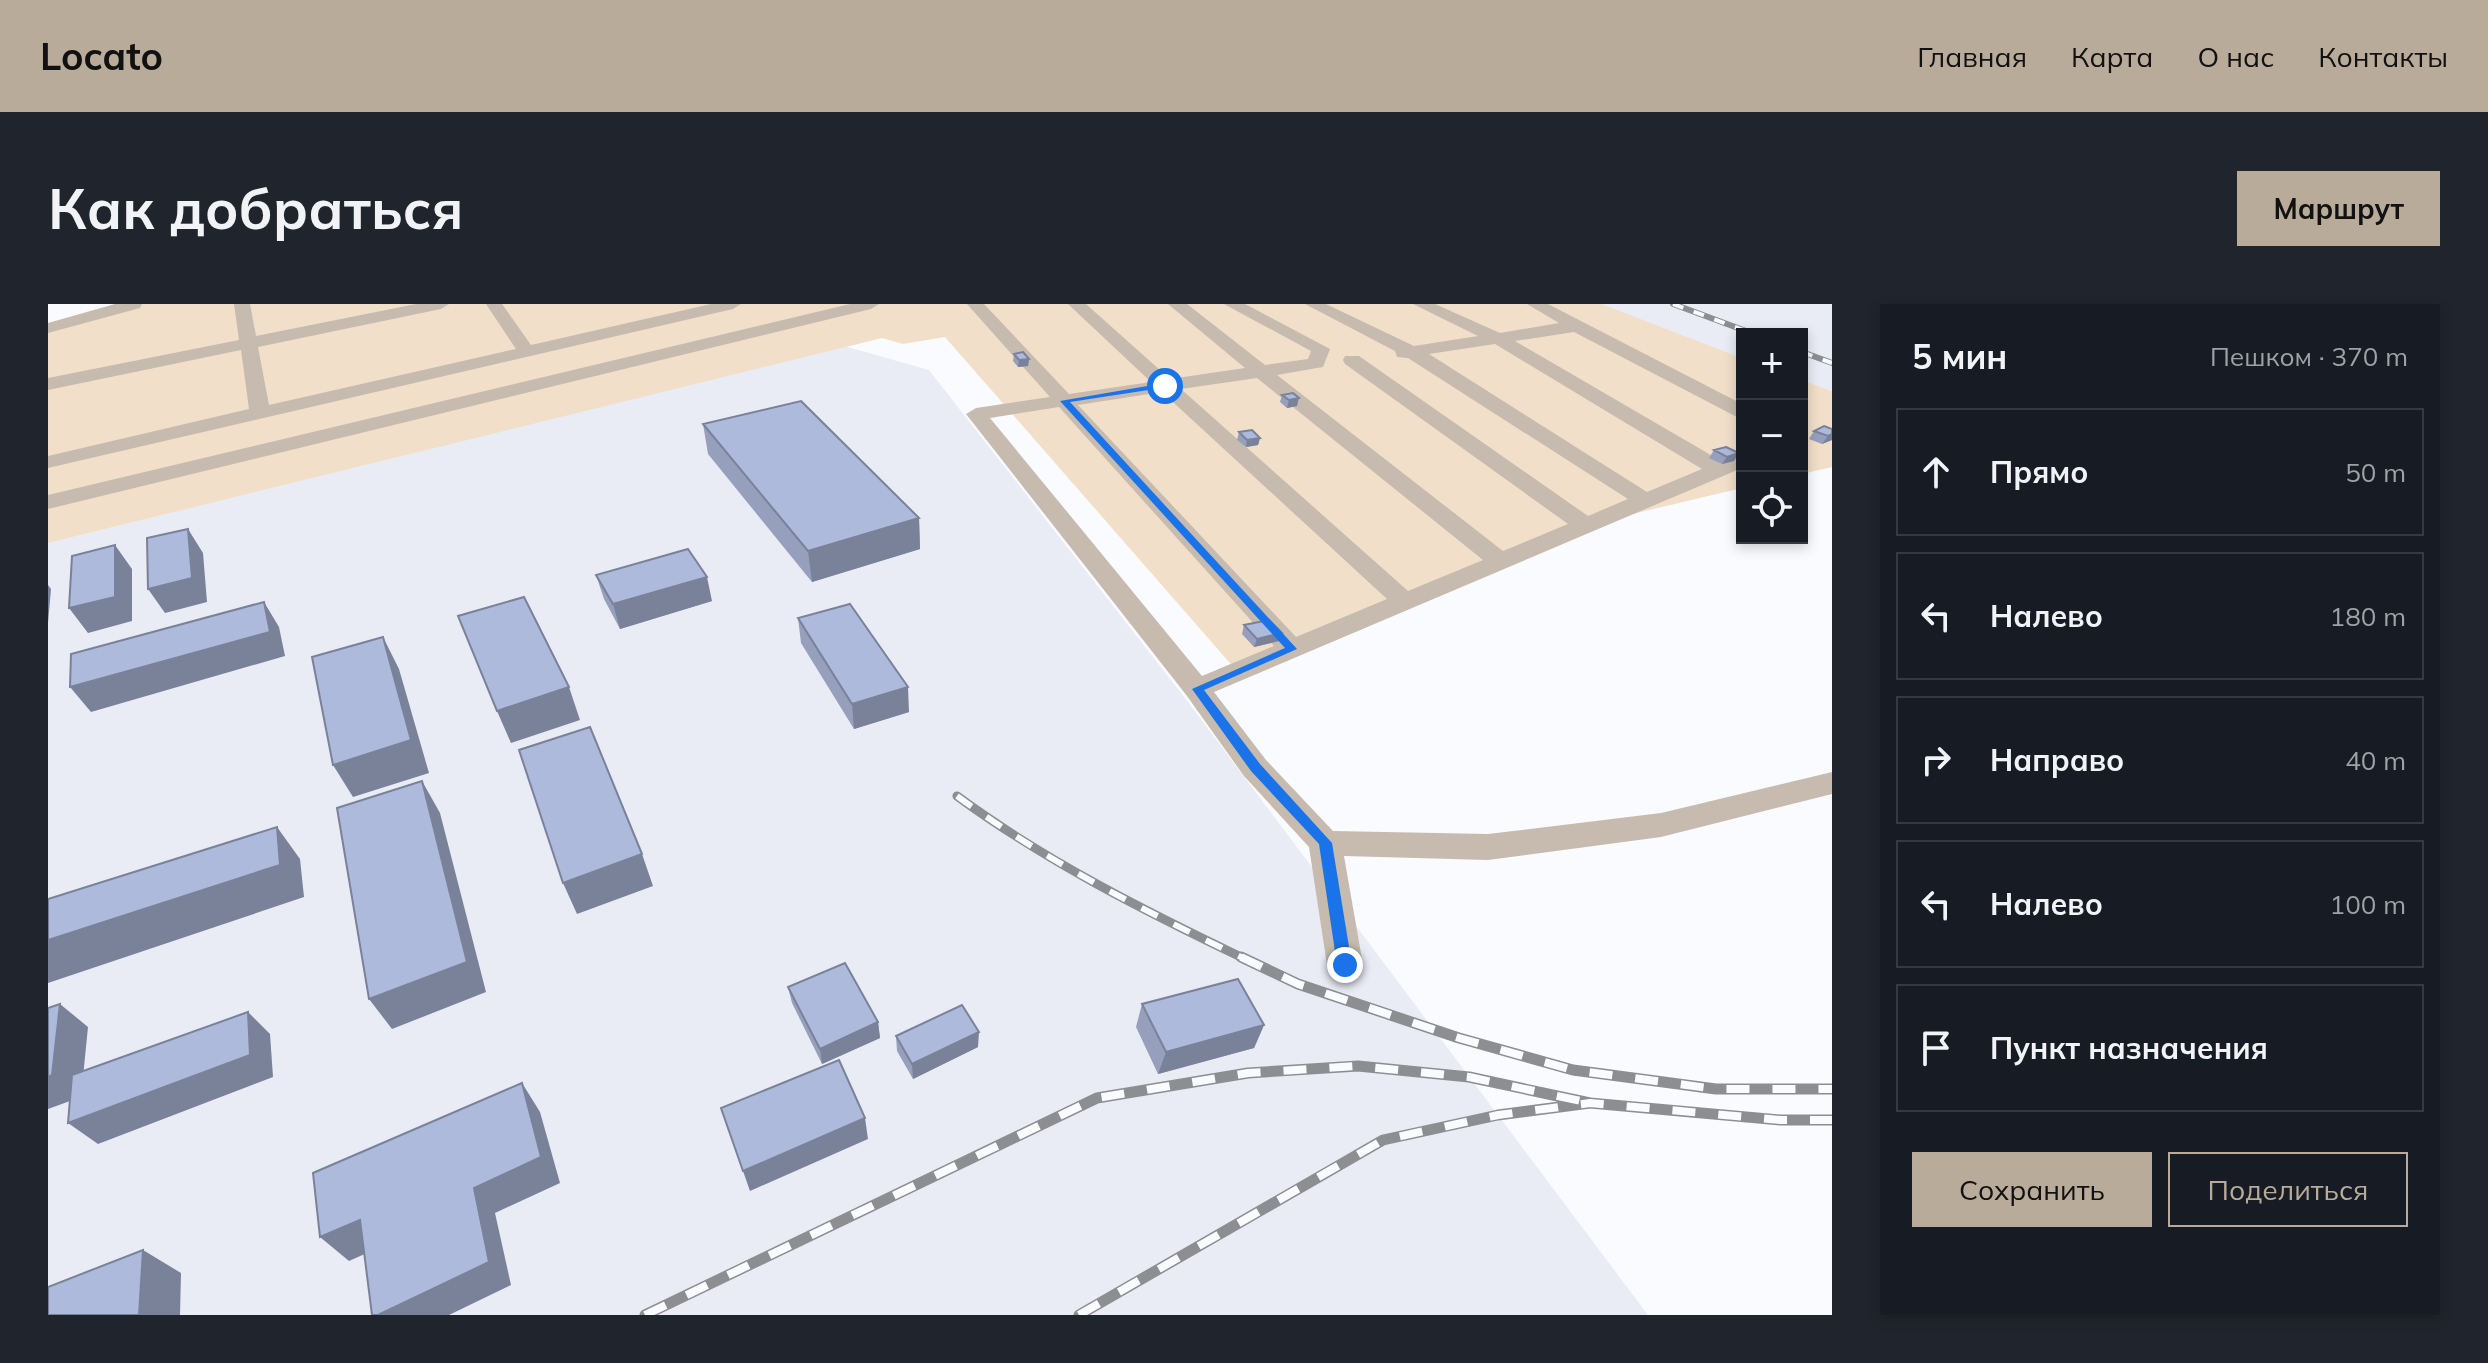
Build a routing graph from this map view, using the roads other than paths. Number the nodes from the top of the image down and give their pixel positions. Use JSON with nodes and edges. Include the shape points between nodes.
{"nodes":[{"id":1,"x":110,"y":304,"type":"edge"},
{"id":2,"x":134,"y":304,"type":"edge"},
{"id":3,"x":242,"y":304,"type":"edge"},
{"id":4,"x":441,"y":304,"type":"edge"},
{"id":5,"x":494,"y":304,"type":"edge"},
{"id":6,"x":733,"y":304,"type":"edge"},
{"id":7,"x":871,"y":304,"type":"edge"},
{"id":8,"x":975,"y":304,"type":"edge"},
{"id":9,"x":1076,"y":304,"type":"edge"},
{"id":10,"x":1176,"y":304,"type":"edge"},
{"id":11,"x":1232,"y":304,"type":"edge"},
{"id":12,"x":1313,"y":304,"type":"edge"},
{"id":13,"x":1421,"y":304,"type":"edge"},
{"id":14,"x":1535,"y":304,"type":"edge"},
{"id":15,"x":48,"y":321,"type":"edge"},
{"id":16,"x":1576,"y":326,"type":"junction"},
{"id":17,"x":48,"y":328,"type":"edge"},
{"id":18,"x":1497,"y":338,"type":"junction"},
{"id":19,"x":247,"y":343,"type":"junction"},
{"id":20,"x":527,"y":352,"type":"junction"},
{"id":21,"x":1412,"y":352,"type":"junction"},
{"id":22,"x":1263,"y":371,"type":"junction"},
{"id":23,"x":48,"y":384,"type":"edge"},
{"id":24,"x":1165,"y":386,"type":"junction"},
{"id":25,"x":1064,"y":401,"type":"junction"},
{"id":26,"x":1736,"y":409,"type":"edge"},
{"id":27,"x":260,"y":413,"type":"junction"},
{"id":28,"x":48,"y":462,"type":"edge"},
{"id":29,"x":1731,"y":465,"type":"edge"},
{"id":30,"x":1646,"y":501,"type":"junction"},
{"id":31,"x":48,"y":502,"type":"edge"},
{"id":32,"x":1586,"y":526,"type":"junction"},
{"id":33,"x":1501,"y":562,"type":"junction"},
{"id":34,"x":1405,"y":602,"type":"junction"},
{"id":35,"x":1292,"y":649,"type":"junction"},
{"id":36,"x":1197,"y":689,"type":"junction"},
{"id":37,"x":1832,"y":783,"type":"edge"},
{"id":38,"x":1325,"y":843,"type":"junction"},
{"id":39,"x":1345,"y":965,"type":"dead end"}],
"edges":[{"from":1,"to":15,"type":"street"},
{"from":2,"to":17,"type":"street"},
{"from":3,"to":19,"type":"street"},
{"from":4,"to":19,"type":"street"},
{"from":5,"to":20,"type":"street"},
{"from":6,"to":20,"type":"street"},
{"from":7,"to":31,"type":"street"},
{"from":8,"to":25,"type":"street"},
{"from":9,"to":24,"type":"street"},
{"from":10,"to":22,"type":"street"},
{"from":11,"to":22,"type":"street","via":[[1321,349],[1316,363]]},
{"from":12,"to":21,"type":"street"},
{"from":13,"to":18,"type":"street"},
{"from":14,"to":16,"type":"street"},
{"from":16,"to":18,"type":"street"},
{"from":16,"to":26,"type":"street"},
{"from":18,"to":21,"type":"street"},
{"from":18,"to":29,"type":"street"},
{"from":19,"to":23,"type":"street"},
{"from":19,"to":27,"type":"street"},
{"from":20,"to":27,"type":"street"},
{"from":21,"to":30,"type":"street"},
{"from":21,"to":32,"type":"street","via":[[1352,360]]},
{"from":22,"to":24,"type":"street"},
{"from":22,"to":33,"type":"street"},
{"from":24,"to":25,"type":"street"},
{"from":24,"to":34,"type":"street"},
{"from":25,"to":35,"type":"street"},
{"from":25,"to":36,"type":"street","via":[[976,414]]},
{"from":27,"to":28,"type":"street"},
{"from":29,"to":30,"type":"street"},
{"from":30,"to":32,"type":"street"},
{"from":32,"to":33,"type":"street"},
{"from":33,"to":34,"type":"street"},
{"from":34,"to":35,"type":"street"},
{"from":35,"to":36,"type":"street"},
{"from":36,"to":38,"type":"street","via":[[1255,768]]},
{"from":37,"to":38,"type":"street","via":[[1661,825],[1488,847]]},
{"from":38,"to":39,"type":"street"}]}
